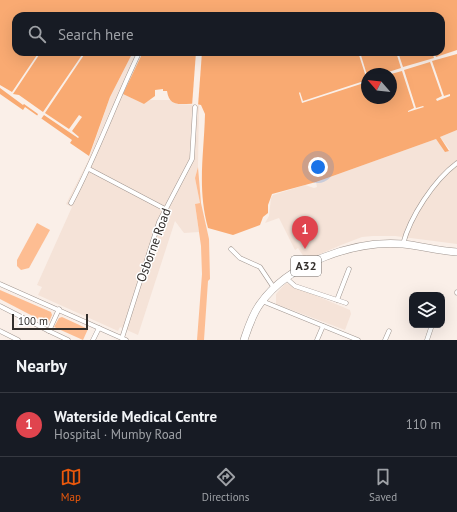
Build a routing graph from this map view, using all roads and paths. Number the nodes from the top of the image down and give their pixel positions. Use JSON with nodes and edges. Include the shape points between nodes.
{"nodes":[{"id":1,"x":138,"y":56,"type":"edge"},
{"id":2,"x":195,"y":107,"type":"dead end"},
{"id":3,"x":457,"y":163,"type":"edge"},
{"id":4,"x":89,"y":169,"type":"junction"},
{"id":5,"x":71,"y":203,"type":"dead end"},
{"id":6,"x":165,"y":209,"type":"junction"},
{"id":7,"x":403,"y":244,"type":"junction"},
{"id":8,"x":231,"y":249,"type":"dead end"},
{"id":9,"x":457,"y":254,"type":"edge"},
{"id":10,"x":349,"y":269,"type":"dead end"},
{"id":11,"x":286,"y":278,"type":"junction"},
{"id":12,"x":0,"y":284,"type":"edge"},
{"id":13,"x":274,"y":288,"type":"junction"},
{"id":14,"x":336,"y":300,"type":"junction"},
{"id":15,"x":262,"y":301,"type":"junction"},
{"id":16,"x":346,"y":303,"type":"dead end"},
{"id":17,"x":0,"y":306,"type":"edge"},
{"id":18,"x":59,"y":310,"type":"junction"},
{"id":19,"x":323,"y":326,"type":"junction"},
{"id":20,"x":99,"y":328,"type":"junction"},
{"id":21,"x":431,"y":328,"type":"edge"},
{"id":22,"x":49,"y":330,"type":"junction"},
{"id":23,"x":0,"y":331,"type":"edge"},
{"id":24,"x":389,"y":331,"type":"dead end"},
{"id":25,"x":122,"y":338,"type":"junction"},
{"id":26,"x":18,"y":340,"type":"edge"},
{"id":27,"x":68,"y":340,"type":"edge"},
{"id":28,"x":93,"y":340,"type":"edge"},
{"id":29,"x":126,"y":340,"type":"edge"},
{"id":30,"x":244,"y":340,"type":"edge"},
{"id":31,"x":317,"y":340,"type":"edge"},
{"id":32,"x":358,"y":340,"type":"edge"},
{"id":33,"x":385,"y":340,"type":"edge"},
{"id":34,"x":427,"y":340,"type":"edge"}],
"edges":[{"from":1,"to":4,"type":"street"},
{"from":2,"to":6,"type":"street","name":"Osborne Road","via":[[192,157]]},
{"from":3,"to":7,"type":"street","via":[[436,183],[409,227]]},
{"from":4,"to":5,"type":"street"},
{"from":4,"to":6,"type":"street"},
{"from":6,"to":25,"type":"street","name":"Osborne Road","via":[[156,228]]},
{"from":7,"to":9,"type":"main road","number":"A32"},
{"from":7,"to":11,"type":"main road","number":"A32","via":[[374,244],[345,249]]},
{"from":8,"to":13,"type":"street","via":[[240,258],[259,266]]},
{"from":10,"to":14,"type":"street"},
{"from":11,"to":13,"type":"main road","number":"A32"},
{"from":11,"to":14,"type":"street","via":[[295,286]]},
{"from":12,"to":18,"type":"street"},
{"from":13,"to":15,"type":"main road","number":"A32"},
{"from":14,"to":16,"type":"street"},
{"from":15,"to":19,"type":"street"},
{"from":15,"to":30,"type":"main road","number":"A32"},
{"from":17,"to":22,"type":"street"},
{"from":18,"to":20,"type":"street"},
{"from":18,"to":22,"type":"street"},
{"from":19,"to":31,"type":"street"},
{"from":19,"to":32,"type":"street"},
{"from":20,"to":25,"type":"street"},
{"from":20,"to":28,"type":"street"},
{"from":21,"to":34,"type":"street"},
{"from":22,"to":27,"type":"street"},
{"from":23,"to":26,"type":"street"},
{"from":24,"to":33,"type":"street"},
{"from":25,"to":29,"type":"street"}]}
